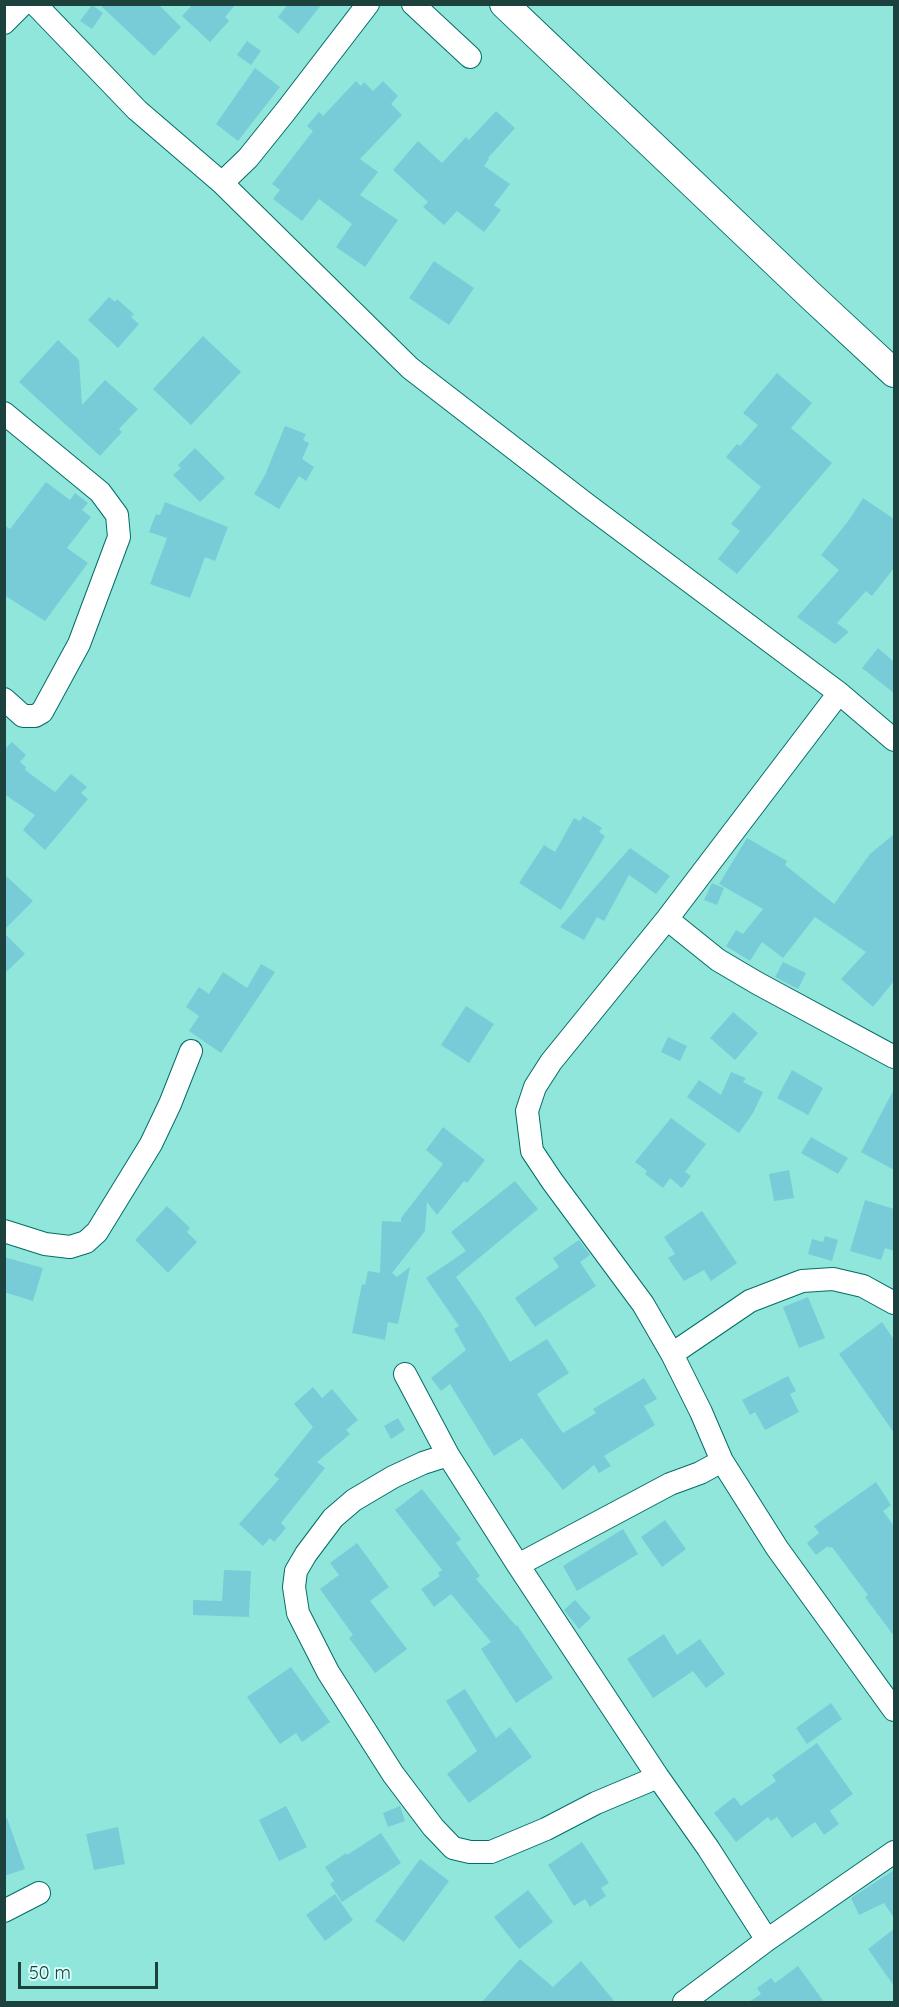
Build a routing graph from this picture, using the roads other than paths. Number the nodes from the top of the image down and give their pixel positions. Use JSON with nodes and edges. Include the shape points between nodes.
{"nodes":[{"id":1,"x":23,"y":4,"type":"edge"},
{"id":2,"x":35,"y":4,"type":"edge"},
{"id":3,"x":368,"y":4,"type":"edge"},
{"id":4,"x":413,"y":4,"type":"edge"},
{"id":5,"x":504,"y":4,"type":"edge"},
{"id":6,"x":4,"y":23,"type":"edge"},
{"id":7,"x":470,"y":57,"type":"dead end"},
{"id":8,"x":222,"y":183,"type":"junction"},
{"id":9,"x":894,"y":373,"type":"edge"},
{"id":10,"x":4,"y":413,"type":"edge"},
{"id":11,"x":839,"y":693,"type":"junction"},
{"id":12,"x":4,"y":699,"type":"edge"},
{"id":13,"x":894,"y":740,"type":"edge"},
{"id":14,"x":667,"y":919,"type":"junction"},
{"id":15,"x":191,"y":1051,"type":"dead end"},
{"id":16,"x":894,"y":1057,"type":"edge"},
{"id":17,"x":4,"y":1231,"type":"edge"},
{"id":18,"x":894,"y":1303,"type":"edge"},
{"id":19,"x":672,"y":1354,"type":"junction"},
{"id":20,"x":405,"y":1374,"type":"dead end"},
{"id":21,"x":448,"y":1455,"type":"junction"},
{"id":22,"x":722,"y":1461,"type":"junction"},
{"id":23,"x":518,"y":1565,"type":"junction"},
{"id":24,"x":894,"y":1710,"type":"edge"},
{"id":25,"x":658,"y":1778,"type":"junction"},
{"id":26,"x":894,"y":1852,"type":"edge"},
{"id":27,"x":39,"y":1893,"type":"dead end"},
{"id":28,"x":4,"y":1911,"type":"edge"},
{"id":29,"x":767,"y":1940,"type":"junction"},
{"id":30,"x":684,"y":2002,"type":"edge"}],
"edges":[{"from":1,"to":6,"type":"street"},
{"from":2,"to":8,"type":"street","via":[[137,110]]},
{"from":3,"to":8,"type":"street","via":[[248,158]]},
{"from":4,"to":7,"type":"street"},
{"from":5,"to":9,"type":"main road"},
{"from":8,"to":11,"type":"street","via":[[410,368]]},
{"from":10,"to":12,"type":"street","via":[[100,492],[117,515],[119,537],[79,644],[42,712],[23,716]]},
{"from":11,"to":13,"type":"street"},
{"from":11,"to":14,"type":"street"},
{"from":14,"to":16,"type":"street","via":[[718,960]]},
{"from":14,"to":19,"type":"street","via":[[551,1062],[535,1087],[527,1111],[532,1151],[643,1304]]},
{"from":15,"to":17,"type":"street","via":[[151,1144],[97,1232],[86,1242],[70,1247]]},
{"from":18,"to":19,"type":"street","via":[[863,1286],[833,1279],[802,1281],[750,1301]]},
{"from":19,"to":22,"type":"street"},
{"from":20,"to":21,"type":"street"},
{"from":21,"to":23,"type":"street"},
{"from":21,"to":25,"type":"street","via":[[393,1477],[354,1500],[333,1518],[296,1571],[298,1613],[328,1672],[393,1774],[453,1848],[470,1852],[491,1852]]},
{"from":22,"to":23,"type":"street","via":[[670,1484]]},
{"from":22,"to":24,"type":"street","via":[[777,1548]]},
{"from":23,"to":25,"type":"street"},
{"from":25,"to":29,"type":"street"},
{"from":26,"to":29,"type":"street"},
{"from":27,"to":28,"type":"street"},
{"from":29,"to":30,"type":"street"}]}
